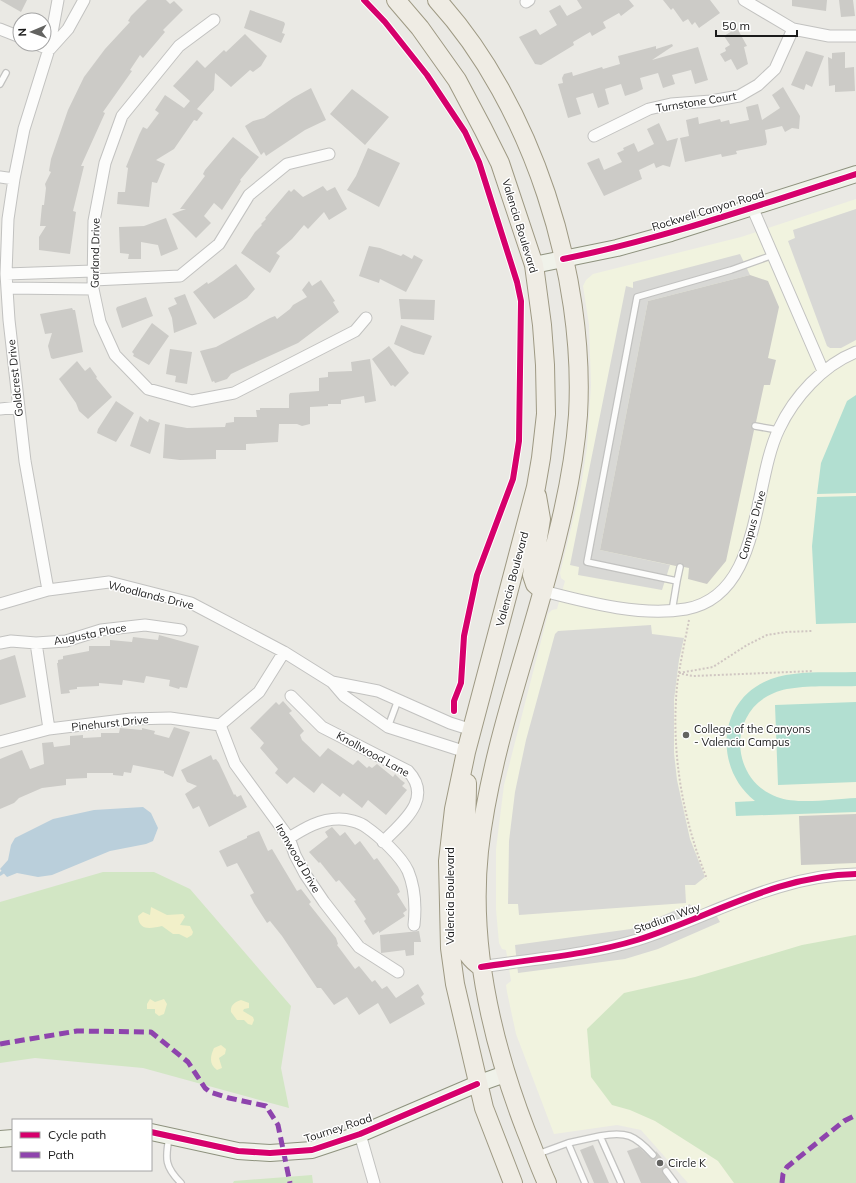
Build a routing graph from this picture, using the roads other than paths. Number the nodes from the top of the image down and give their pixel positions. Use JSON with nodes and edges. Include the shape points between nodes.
{"nodes":[{"id":1,"x":58,"y":0,"type":"edge"},
{"id":2,"x":84,"y":0,"type":"edge"},
{"id":3,"x":396,"y":0,"type":"edge"},
{"id":4,"x":437,"y":0,"type":"edge"},
{"id":5,"x":744,"y":0,"type":"edge"},
{"id":6,"x":214,"y":20,"type":"dead end"},
{"id":7,"x":0,"y":29,"type":"edge"},
{"id":8,"x":793,"y":29,"type":"junction"},
{"id":9,"x":52,"y":33,"type":"edge"},
{"id":10,"x":12,"y":34,"type":"edge"},
{"id":11,"x":856,"y":36,"type":"edge"},
{"id":12,"x":52,"y":46,"type":"edge"},
{"id":13,"x":48,"y":52,"type":"edge"},
{"id":14,"x":6,"y":72,"type":"dead end"},
{"id":15,"x":0,"y":84,"type":"edge"},
{"id":16,"x":594,"y":136,"type":"dead end"},
{"id":17,"x":329,"y":154,"type":"dead end"},
{"id":18,"x":856,"y":174,"type":"edge"},
{"id":19,"x":0,"y":177,"type":"edge"},
{"id":20,"x":14,"y":179,"type":"junction"},
{"id":21,"x":752,"y":207,"type":"junction"},
{"id":22,"x":773,"y":255,"type":"junction"},
{"id":23,"x":564,"y":259,"type":"junction"},
{"id":24,"x":534,"y":265,"type":"junction"},
{"id":25,"x":6,"y":274,"type":"junction"},
{"id":26,"x":93,"y":280,"type":"junction"},
{"id":27,"x":7,"y":288,"type":"junction"},
{"id":28,"x":366,"y":318,"type":"dead end"},
{"id":29,"x":856,"y":352,"type":"edge"},
{"id":30,"x":823,"y":371,"type":"junction"},
{"id":31,"x":18,"y":407,"type":"junction"},
{"id":32,"x":0,"y":408,"type":"edge"},
{"id":33,"x":755,"y":426,"type":"dead end"},
{"id":34,"x":778,"y":430,"type":"junction"},
{"id":35,"x":536,"y":487,"type":"junction"},
{"id":36,"x":680,"y":567,"type":"dead end"},
{"id":37,"x":677,"y":581,"type":"junction"},
{"id":38,"x":48,"y":590,"type":"junction"},
{"id":39,"x":542,"y":591,"type":"junction"},
{"id":40,"x":0,"y":604,"type":"edge"},
{"id":41,"x":672,"y":610,"type":"junction"},
{"id":42,"x":181,"y":630,"type":"dead end"},
{"id":43,"x":0,"y":643,"type":"edge"},
{"id":44,"x":36,"y":643,"type":"junction"},
{"id":45,"x":284,"y":652,"type":"junction"},
{"id":46,"x":332,"y":682,"type":"junction"},
{"id":47,"x":291,"y":696,"type":"dead end"},
{"id":48,"x":399,"y":699,"type":"junction"},
{"id":49,"x":220,"y":724,"type":"junction"},
{"id":50,"x":388,"y":727,"type":"junction"},
{"id":51,"x":49,"y":729,"type":"junction"},
{"id":52,"x":472,"y":730,"type":"junction"},
{"id":53,"x":0,"y":742,"type":"edge"},
{"id":54,"x":466,"y":752,"type":"junction"},
{"id":55,"x":289,"y":838,"type":"junction"},
{"id":56,"x":383,"y":842,"type":"junction"},
{"id":57,"x":856,"y":874,"type":"edge"},
{"id":58,"x":414,"y":925,"type":"dead end"},
{"id":59,"x":482,"y":968,"type":"junction"},
{"id":60,"x":398,"y":972,"type":"dead end"},
{"id":61,"x":505,"y":1074,"type":"junction"},
{"id":62,"x":477,"y":1084,"type":"junction"},
{"id":63,"x":152,"y":1132,"type":"edge"},
{"id":64,"x":360,"y":1134,"type":"junction"},
{"id":65,"x":169,"y":1135,"type":"junction"},
{"id":66,"x":600,"y":1136,"type":"junction"},
{"id":67,"x":12,"y":1138,"type":"edge"},
{"id":68,"x":0,"y":1139,"type":"edge"},
{"id":69,"x":568,"y":1143,"type":"junction"},
{"id":70,"x":536,"y":1155,"type":"junction"},
{"id":71,"x":652,"y":1155,"type":"dead end"},
{"id":72,"x":666,"y":1171,"type":"dead end"},
{"id":73,"x":181,"y":1183,"type":"edge"},
{"id":74,"x":374,"y":1183,"type":"edge"},
{"id":75,"x":512,"y":1183,"type":"edge"},
{"id":76,"x":547,"y":1183,"type":"edge"},
{"id":77,"x":586,"y":1183,"type":"edge"},
{"id":78,"x":622,"y":1183,"type":"edge"},
{"id":79,"x":676,"y":1183,"type":"edge"}],
"edges":[{"from":1,"to":9,"type":"street","name":"Goldcrest Drive"},
{"from":2,"to":12,"type":"street","name":"Goldcrest Drive","via":[[68,29]]},
{"from":3,"to":24,"type":"main road","name":"Valencia Boulevard","via":[[420,28],[457,80],[483,129],[500,164]]},
{"from":4,"to":23,"type":"main road","via":[[477,50],[514,114],[543,182]]},
{"from":5,"to":8,"type":"street"},
{"from":6,"to":26,"type":"street","name":"Garland Drive","via":[[179,46],[122,116],[105,163],[94,221]]},
{"from":7,"to":10,"type":"street"},
{"from":8,"to":11,"type":"street","via":[[828,36]]},
{"from":8,"to":16,"type":"street","name":"Turnstone Court","via":[[775,69],[758,85],[739,96],[649,109]]},
{"from":13,"to":20,"type":"street","name":"Goldcrest Drive","via":[[24,129]]},
{"from":14,"to":15,"type":"lane"},
{"from":17,"to":26,"type":"street","via":[[287,164],[249,195],[218,244],[180,276]]},
{"from":18,"to":21,"type":"street","name":"Rockwell Canyon Road"},
{"from":19,"to":20,"type":"street"},
{"from":20,"to":25,"type":"street","name":"Goldcrest Drive","via":[[8,219]]},
{"from":21,"to":22,"type":"street"},
{"from":21,"to":23,"type":"street","name":"Rockwell Canyon Road","via":[[617,248]]},
{"from":22,"to":30,"type":"street"},
{"from":22,"to":37,"type":"lane","via":[[637,296],[587,562]]},
{"from":23,"to":24,"type":"street","name":"Rockwell Canyon Road"},
{"from":23,"to":39,"type":"main road","via":[[578,363],[578,415],[570,477],[557,539]]},
{"from":24,"to":35,"type":"main road","name":"Valencia Boulevard","via":[[542,325],[546,414]]},
{"from":25,"to":26,"type":"street"},
{"from":25,"to":27,"type":"street","name":"Goldcrest Drive"},
{"from":26,"to":27,"type":"street"},
{"from":26,"to":28,"type":"street","name":"Garland Drive","via":[[100,322],[115,355],[148,389],[192,401],[234,393],[355,331]]},
{"from":27,"to":31,"type":"street","name":"Goldcrest Drive"},
{"from":29,"to":30,"type":"street","name":"Campus Drive"},
{"from":30,"to":34,"type":"street","name":"Campus Drive","via":[[789,412]]},
{"from":31,"to":32,"type":"street"},
{"from":31,"to":38,"type":"street","name":"Goldcrest Drive"},
{"from":33,"to":34,"type":"lane"},
{"from":34,"to":41,"type":"street","name":"Campus Drive","via":[[743,560],[735,576],[722,592],[706,602],[694,607]]},
{"from":35,"to":39,"type":"main road","via":[[541,519],[532,575],[535,584]]},
{"from":35,"to":52,"type":"main road","name":"Valencia Boulevard"},
{"from":36,"to":37,"type":"lane"},
{"from":37,"to":41,"type":"lane"},
{"from":38,"to":40,"type":"street","name":"Woodlands Drive"},
{"from":38,"to":45,"type":"street","name":"Woodlands Drive","via":[[109,582],[191,603]]},
{"from":39,"to":41,"type":"street","name":"Campus Drive","via":[[603,605]]},
{"from":39,"to":59,"type":"main road","via":[[497,757],[484,816],[476,907]]},
{"from":42,"to":44,"type":"street","name":"Augusta Place","via":[[145,625],[101,630],[66,641]]},
{"from":43,"to":44,"type":"street","name":"Augusta Place","via":[[11,640]]},
{"from":44,"to":51,"type":"street"},
{"from":45,"to":46,"type":"street","name":"Woodlands Drive"},
{"from":45,"to":49,"type":"street","via":[[259,692]]},
{"from":46,"to":48,"type":"street","name":"Woodlands Drive","via":[[378,691]]},
{"from":46,"to":50,"type":"street","name":"Woodlands Drive","via":[[344,696]]},
{"from":47,"to":56,"type":"street","name":"Knollwood Lane","via":[[322,727],[408,771],[414,777],[418,792],[416,805]]},
{"from":48,"to":50,"type":"lane"},
{"from":48,"to":52,"type":"street","name":"Woodlands Drive","via":[[450,723]]},
{"from":49,"to":51,"type":"street","name":"Pinehurst Drive","via":[[170,718],[131,719]]},
{"from":49,"to":55,"type":"street","name":"Ironwood Drive","via":[[235,764]]},
{"from":50,"to":54,"type":"street","name":"Woodlands Drive"},
{"from":51,"to":53,"type":"street","name":"Pinehurst Drive"},
{"from":52,"to":54,"type":"main road","name":"Valencia Boulevard"},
{"from":54,"to":59,"type":"main road","via":[[467,820],[462,894],[467,951]]},
{"from":54,"to":62,"type":"main road","name":"Valencia Boulevard","via":[[450,840],[448,917],[455,984]]},
{"from":55,"to":56,"type":"street","via":[[315,823],[338,819],[364,826]]},
{"from":55,"to":60,"type":"street","name":"Ironwood Drive","via":[[305,874],[359,947]]},
{"from":56,"to":58,"type":"street","via":[[402,861],[407,870],[414,895]]},
{"from":57,"to":59,"type":"street","name":"Stadium Way","via":[[815,878],[776,887],[635,941]]},
{"from":59,"to":61,"type":"main road"},
{"from":61,"to":62,"type":"street","name":"Tourney Road"},
{"from":61,"to":70,"type":"main road"},
{"from":62,"to":64,"type":"street","name":"Tourney Road"},
{"from":62,"to":75,"type":"main road","name":"Valencia Boulevard"},
{"from":63,"to":65,"type":"street","name":"Tourney Road"},
{"from":64,"to":65,"type":"street","name":"Tourney Road","via":[[312,1150],[270,1153],[238,1151]]},
{"from":64,"to":74,"type":"street"},
{"from":65,"to":73,"type":"lane","via":[[167,1164]]},
{"from":66,"to":69,"type":"lane"},
{"from":66,"to":71,"type":"lane","via":[[616,1133],[632,1136]]},
{"from":66,"to":78,"type":"lane"},
{"from":67,"to":68,"type":"street"},
{"from":69,"to":70,"type":"lane"},
{"from":69,"to":77,"type":"lane"},
{"from":70,"to":76,"type":"main road"},
{"from":72,"to":79,"type":"lane"}]}
